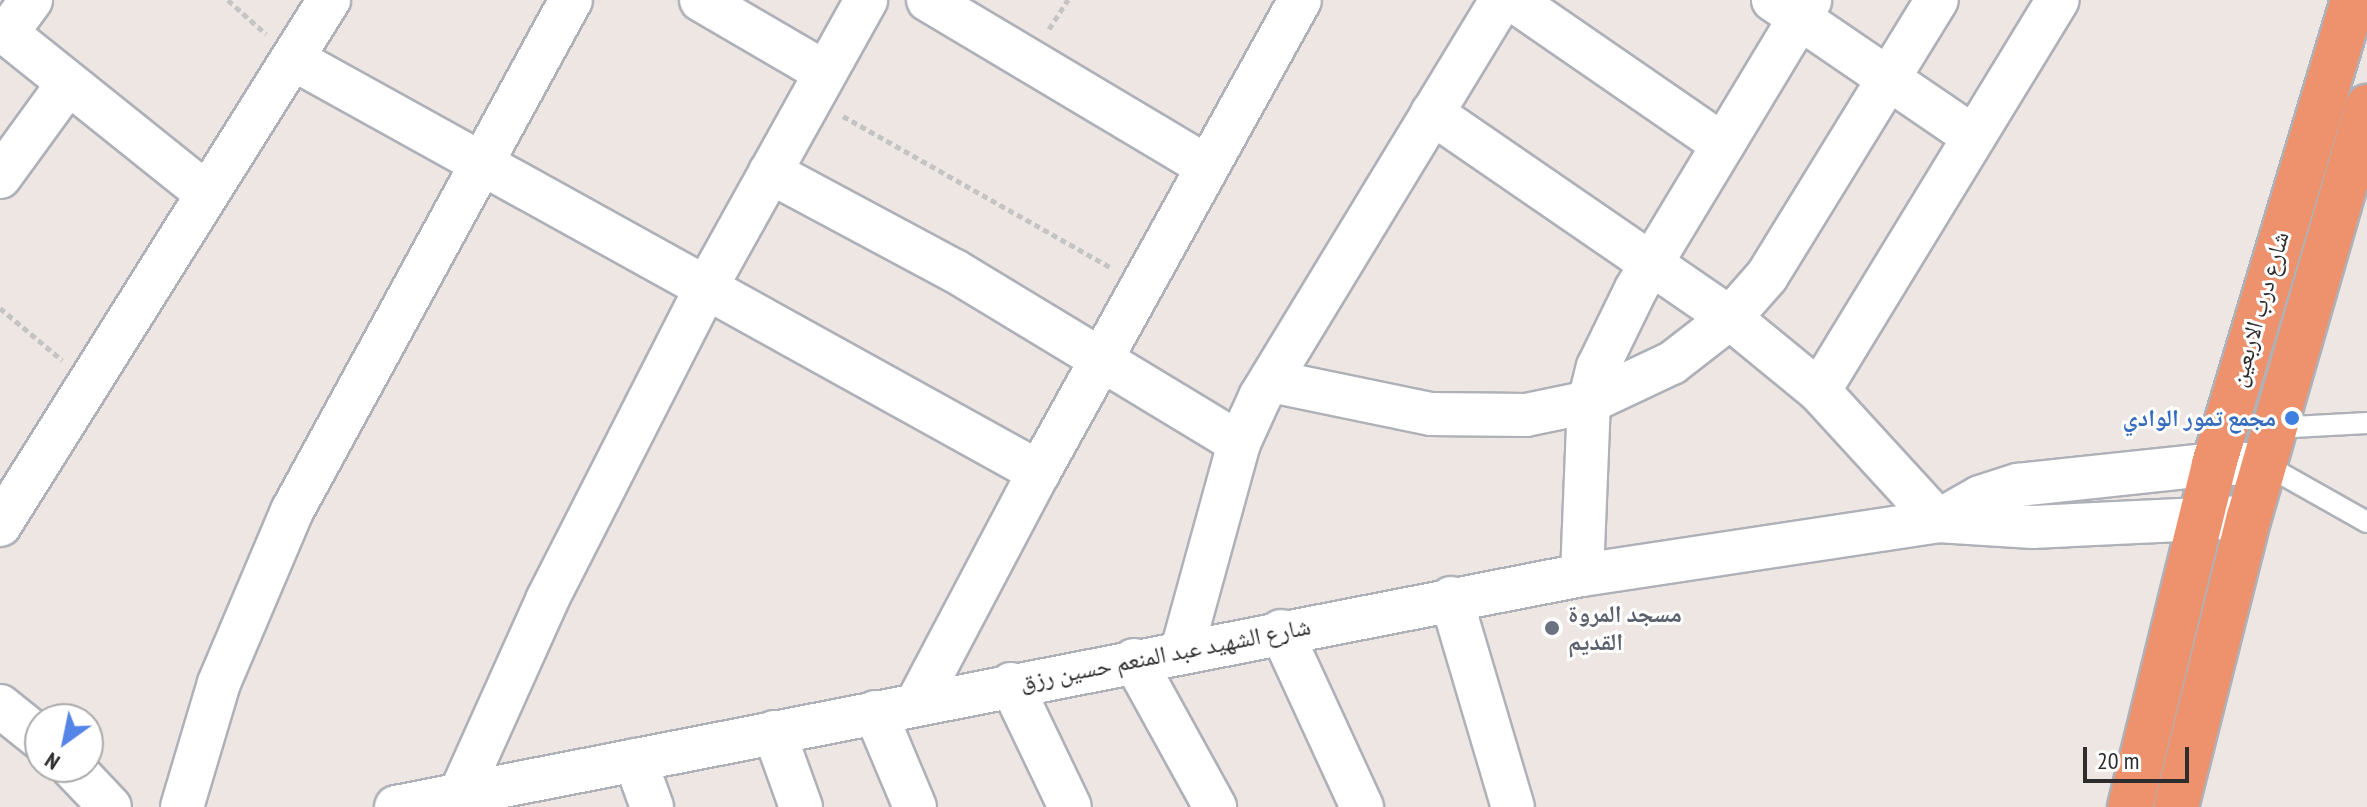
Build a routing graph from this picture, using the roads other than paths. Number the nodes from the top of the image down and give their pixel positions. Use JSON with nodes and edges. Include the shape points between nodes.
{"nodes":[{"id":1,"x":31,"y":0,"type":"edge"},
{"id":2,"x":329,"y":0,"type":"edge"},
{"id":3,"x":571,"y":0,"type":"edge"},
{"id":4,"x":701,"y":0,"type":"edge"},
{"id":5,"x":866,"y":0,"type":"edge"},
{"id":6,"x":928,"y":0,"type":"edge"},
{"id":7,"x":1300,"y":0,"type":"edge"},
{"id":8,"x":1501,"y":0,"type":"edge"},
{"id":9,"x":1513,"y":0,"type":"edge"},
{"id":10,"x":1937,"y":0,"type":"edge"},
{"id":11,"x":2058,"y":0,"type":"edge"},
{"id":12,"x":2353,"y":0,"type":"edge"},
{"id":13,"x":1794,"y":6,"type":"edge"},
{"id":14,"x":3,"y":30,"type":"edge"},
{"id":15,"x":293,"y":59,"type":"junction"},
{"id":16,"x":1888,"y":78,"type":"junction"},
{"id":17,"x":817,"y":85,"type":"junction"},
{"id":18,"x":66,"y":86,"type":"junction"},
{"id":19,"x":2367,"y":107,"type":"edge"},
{"id":20,"x":1432,"y":113,"type":"junction"},
{"id":21,"x":1974,"y":137,"type":"junction"},
{"id":22,"x":1723,"y":145,"type":"junction"},
{"id":23,"x":480,"y":163,"type":"junction"},
{"id":24,"x":1207,"y":166,"type":"junction"},
{"id":25,"x":770,"y":172,"type":"junction"},
{"id":26,"x":0,"y":177,"type":"edge"},
{"id":27,"x":206,"y":193,"type":"junction"},
{"id":28,"x":1651,"y":263,"type":"junction"},
{"id":29,"x":707,"y":286,"type":"junction"},
{"id":30,"x":1730,"y":318,"type":"junction"},
{"id":31,"x":1104,"y":358,"type":"junction"},
{"id":32,"x":1271,"y":381,"type":"junction"},
{"id":33,"x":1819,"y":391,"type":"junction"},
{"id":34,"x":1589,"y":402,"type":"junction"},
{"id":35,"x":2367,"y":423,"type":"edge"},
{"id":36,"x":1239,"y":443,"type":"junction"},
{"id":37,"x":2269,"y":446,"type":"junction"},
{"id":38,"x":2214,"y":464,"type":"junction"},
{"id":39,"x":1039,"y":472,"type":"junction"},
{"id":40,"x":2249,"y":517,"type":"junction"},
{"id":41,"x":2200,"y":518,"type":"junction"},
{"id":42,"x":1938,"y":521,"type":"junction"},
{"id":43,"x":2367,"y":522,"type":"edge"},
{"id":44,"x":0,"y":525,"type":"edge"},
{"id":45,"x":1582,"y":575,"type":"junction"},
{"id":46,"x":1451,"y":598,"type":"junction"},
{"id":47,"x":1281,"y":631,"type":"junction"},
{"id":48,"x":1182,"y":650,"type":"junction"},
{"id":49,"x":1134,"y":660,"type":"junction"},
{"id":50,"x":1011,"y":684,"type":"junction"},
{"id":51,"x":917,"y":703,"type":"junction"},
{"id":52,"x":0,"y":706,"type":"edge"},
{"id":53,"x":875,"y":712,"type":"junction"},
{"id":54,"x":24,"y":725,"type":"edge"},
{"id":55,"x":774,"y":732,"type":"junction"},
{"id":56,"x":635,"y":760,"type":"junction"},
{"id":57,"x":87,"y":783,"type":"edge"},
{"id":58,"x":557,"y":790,"type":"edge"},
{"id":59,"x":460,"y":794,"type":"junction"},
{"id":60,"x":110,"y":807,"type":"edge"},
{"id":61,"x":182,"y":807,"type":"edge"},
{"id":62,"x":396,"y":807,"type":"edge"},
{"id":63,"x":652,"y":807,"type":"edge"},
{"id":64,"x":801,"y":807,"type":"edge"},
{"id":65,"x":915,"y":807,"type":"edge"},
{"id":66,"x":1070,"y":807,"type":"edge"},
{"id":67,"x":1215,"y":807,"type":"edge"},
{"id":68,"x":1362,"y":807,"type":"edge"},
{"id":69,"x":1513,"y":807,"type":"edge"},
{"id":70,"x":2130,"y":807,"type":"edge"},
{"id":71,"x":2176,"y":807,"type":"edge"}],
"edges":[{"from":1,"to":14,"type":"street"},
{"from":2,"to":15,"type":"street"},
{"from":3,"to":23,"type":"street"},
{"from":4,"to":17,"type":"street"},
{"from":5,"to":17,"type":"street"},
{"from":6,"to":24,"type":"street"},
{"from":7,"to":24,"type":"street"},
{"from":8,"to":20,"type":"street"},
{"from":9,"to":22,"type":"street"},
{"from":10,"to":16,"type":"street"},
{"from":11,"to":21,"type":"street"},
{"from":12,"to":38,"type":"highway","name":"شارع درب الاربعين"},
{"from":13,"to":16,"type":"street"},
{"from":13,"to":22,"type":"street"},
{"from":14,"to":18,"type":"street"},
{"from":15,"to":23,"type":"street"},
{"from":15,"to":27,"type":"street"},
{"from":16,"to":21,"type":"street"},
{"from":16,"to":30,"type":"street","via":[[1767,276]]},
{"from":17,"to":25,"type":"street"},
{"from":18,"to":26,"type":"street"},
{"from":18,"to":27,"type":"street"},
{"from":19,"to":37,"type":"highway","name":"شارع درب الاربعين"},
{"from":20,"to":28,"type":"street"},
{"from":20,"to":32,"type":"street"},
{"from":21,"to":33,"type":"street"},
{"from":22,"to":28,"type":"street"},
{"from":23,"to":29,"type":"street"},
{"from":23,"to":61,"type":"street","via":[[292,511],[219,683]]},
{"from":24,"to":31,"type":"street"},
{"from":25,"to":29,"type":"street"},
{"from":25,"to":31,"type":"street"},
{"from":27,"to":44,"type":"street"},
{"from":28,"to":30,"type":"street"},
{"from":28,"to":34,"type":"street","via":[[1615,327]]},
{"from":29,"to":39,"type":"street"},
{"from":29,"to":59,"type":"street","via":[[547,600]]},
{"from":30,"to":33,"type":"street"},
{"from":30,"to":34,"type":"street","via":[[1672,363]]},
{"from":31,"to":36,"type":"street"},
{"from":31,"to":39,"type":"street"},
{"from":32,"to":34,"type":"street","via":[[1431,414],[1526,415]]},
{"from":32,"to":36,"type":"street"},
{"from":33,"to":42,"type":"street"},
{"from":34,"to":45,"type":"street"},
{"from":35,"to":37,"type":"lane"},
{"from":36,"to":48,"type":"street"},
{"from":37,"to":38,"type":"street","name":"شارع الشهيد عبد المنعم حسين رزق"},
{"from":37,"to":40,"type":"highway","name":"شارع درب الاربعين"},
{"from":37,"to":43,"type":"lane"},
{"from":38,"to":41,"type":"highway","name":"شارع درب الاربعين"},
{"from":38,"to":42,"type":"street","name":"شارع الشهيد عبد المنعم حسين رزق","via":[[2018,485],[1980,497]]},
{"from":39,"to":51,"type":"street"},
{"from":40,"to":41,"type":"street","name":"شارع الشهيد عبد المنعم حسين رزق"},
{"from":40,"to":71,"type":"highway","name":"شارع درب الاربعين"},
{"from":41,"to":42,"type":"street","name":"شارع الشهيد عبد المنعم حسين رزق","via":[[2020,527]]},
{"from":41,"to":70,"type":"highway","name":"شارع درب الاربعين"},
{"from":42,"to":45,"type":"street","name":"شارع الشهيد عبد المنعم حسين رزق"},
{"from":45,"to":46,"type":"street","name":"شارع الشهيد عبد المنعم حسين رزق"},
{"from":46,"to":47,"type":"street","name":"شارع الشهيد عبد المنعم حسين رزق"},
{"from":46,"to":69,"type":"street"},
{"from":47,"to":48,"type":"street","name":"شارع الشهيد عبد المنعم حسين رزق"},
{"from":47,"to":68,"type":"street"},
{"from":48,"to":49,"type":"street","name":"شارع الشهيد عبد المنعم حسين رزق"},
{"from":49,"to":50,"type":"street","name":"شارع الشهيد عبد المنعم حسين رزق"},
{"from":49,"to":67,"type":"street"},
{"from":50,"to":51,"type":"street","name":"شارع الشهيد عبد المنعم حسين رزق"},
{"from":50,"to":66,"type":"street"},
{"from":51,"to":53,"type":"street","name":"شارع الشهيد عبد المنعم حسين رزق"},
{"from":52,"to":54,"type":"street"},
{"from":53,"to":55,"type":"street","name":"شارع الشهيد عبد المنعم حسين رزق"},
{"from":53,"to":65,"type":"street"},
{"from":55,"to":56,"type":"street","name":"شارع الشهيد عبد المنعم حسين رزق"},
{"from":55,"to":64,"type":"street"},
{"from":56,"to":58,"type":"street","name":"شارع الشهيد عبد المنعم حسين رزق"},
{"from":56,"to":63,"type":"street"},
{"from":57,"to":60,"type":"street"},
{"from":58,"to":59,"type":"street","name":"شارع الشهيد عبد المنعم حسين رزق"},
{"from":59,"to":62,"type":"street","name":"شارع الشهيد عبد المنعم حسين رزق"}]}
